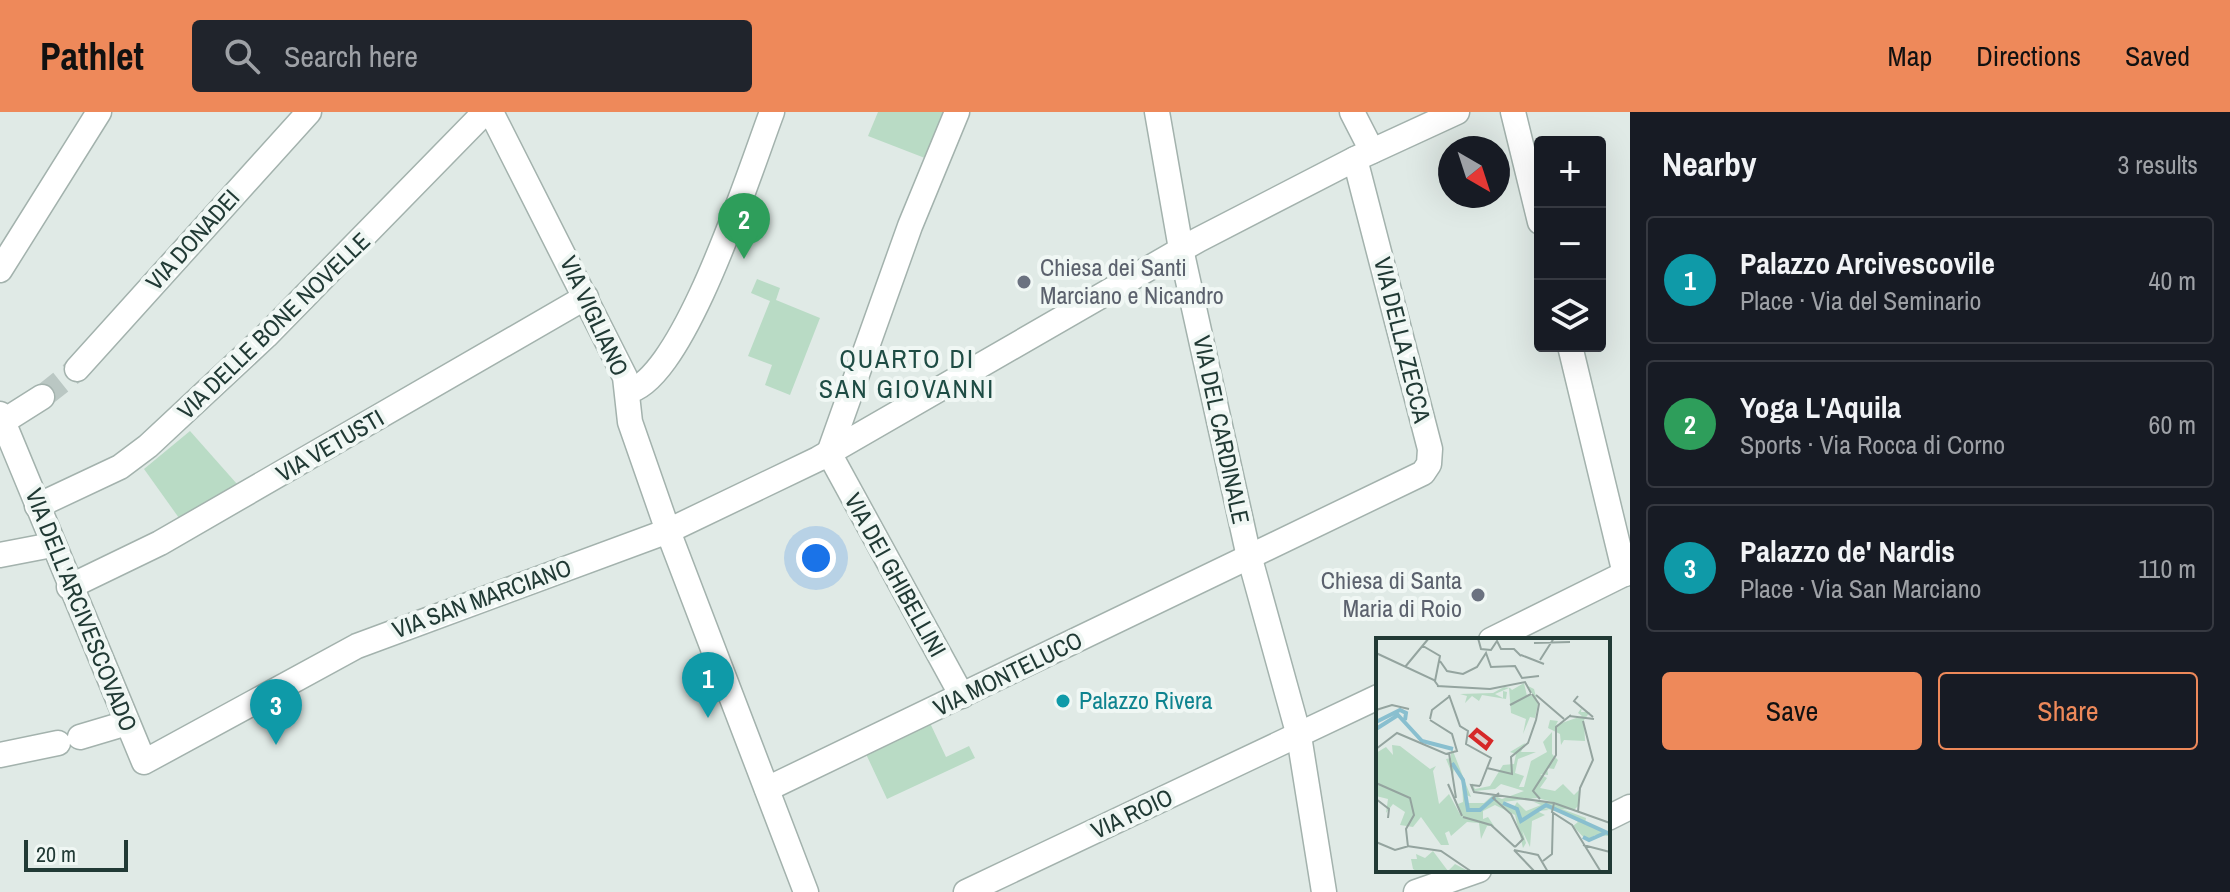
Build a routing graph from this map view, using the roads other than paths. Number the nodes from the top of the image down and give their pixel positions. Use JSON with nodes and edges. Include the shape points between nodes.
{"nodes":[{"id":1,"x":99,"y":112,"type":"edge"},
{"id":2,"x":309,"y":112,"type":"edge"},
{"id":3,"x":488,"y":112,"type":"edge"},
{"id":4,"x":772,"y":112,"type":"edge"},
{"id":5,"x":957,"y":112,"type":"edge"},
{"id":6,"x":1157,"y":112,"type":"edge"},
{"id":7,"x":1352,"y":112,"type":"edge"},
{"id":8,"x":1457,"y":112,"type":"edge"},
{"id":9,"x":1513,"y":112,"type":"edge"},
{"id":10,"x":1363,"y":155,"type":"junction"},
{"id":11,"x":1537,"y":208,"type":"edge"},
{"id":12,"x":1181,"y":249,"type":"junction"},
{"id":13,"x":0,"y":270,"type":"edge"},
{"id":14,"x":586,"y":297,"type":"junction"},
{"id":15,"x":1572,"y":352,"type":"edge"},
{"id":16,"x":77,"y":369,"type":"tunnel mouth"},
{"id":17,"x":628,"y":391,"type":"junction"},
{"id":18,"x":42,"y":397,"type":"tunnel mouth"},
{"id":19,"x":2,"y":417,"type":"edge"},
{"id":20,"x":8,"y":449,"type":"edge"},
{"id":21,"x":829,"y":453,"type":"junction"},
{"id":22,"x":37,"y":506,"type":"junction"},
{"id":23,"x":668,"y":531,"type":"junction"},
{"id":24,"x":52,"y":545,"type":"junction"},
{"id":25,"x":0,"y":555,"type":"edge"},
{"id":26,"x":1250,"y":558,"type":"junction"},
{"id":27,"x":1628,"y":572,"type":"edge"},
{"id":28,"x":69,"y":587,"type":"junction"},
{"id":29,"x":1495,"y":638,"type":"edge"},
{"id":30,"x":962,"y":696,"type":"junction"},
{"id":31,"x":1376,"y":698,"type":"edge"},
{"id":32,"x":127,"y":723,"type":"junction"},
{"id":33,"x":1299,"y":736,"type":"junction"},
{"id":34,"x":0,"y":755,"type":"edge"},
{"id":35,"x":144,"y":762,"type":"joint"},
{"id":36,"x":767,"y":789,"type":"junction"},
{"id":37,"x":1630,"y":807,"type":"edge"},
{"id":38,"x":1610,"y":817,"type":"edge"},
{"id":39,"x":1473,"y":872,"type":"edge"},
{"id":40,"x":806,"y":892,"type":"edge"},
{"id":41,"x":966,"y":892,"type":"edge"},
{"id":42,"x":1324,"y":892,"type":"edge"},
{"id":43,"x":1416,"y":892,"type":"edge"}],
"edges":[{"from":1,"to":13,"type":"street"},
{"from":2,"to":16,"type":"street","name":"VIA DONADEI"},
{"from":3,"to":14,"type":"street","name":"VIA VIGLIANO"},
{"from":3,"to":22,"type":"street","name":"VIA DELLE BONE NOVELLE","via":[[266,336],[148,446],[120,467]]},
{"from":4,"to":17,"type":"street","via":[[681,340],[646,383]]},
{"from":5,"to":21,"type":"street"},
{"from":6,"to":12,"type":"street","name":"VIA DEL CARDINALE"},
{"from":7,"to":10,"type":"street","name":"VIA DELLA ZECCA"},
{"from":8,"to":10,"type":"street","name":"VIA SAN MARCIANO"},
{"from":9,"to":11,"type":"street"},
{"from":10,"to":12,"type":"street","name":"VIA SAN MARCIANO"},
{"from":10,"to":26,"type":"street","name":"VIA DELLA ZECCA","via":[[1430,449],[1429,464],[1423,473],[1381,497]]},
{"from":12,"to":21,"type":"street","name":"VIA SAN MARCIANO"},
{"from":12,"to":26,"type":"street","name":"VIA DEL CARDINALE"},
{"from":14,"to":17,"type":"street","name":"VIA VIGLIANO"},
{"from":14,"to":28,"type":"street","name":"VIA VETUSTI","via":[[160,543]]},
{"from":15,"to":27,"type":"street"},
{"from":17,"to":23,"type":"street","name":"VIA VIGLIANO","via":[[630,422]]},
{"from":18,"to":19,"type":"street"},
{"from":19,"to":20,"type":"street","name":"VIA DELL'ARCIVESCOVADO"},
{"from":20,"to":22,"type":"street","name":"VIA DELL'ARCIVESCOVADO"},
{"from":21,"to":23,"type":"street","name":"VIA SAN MARCIANO"},
{"from":21,"to":30,"type":"street","name":"VIA DEI GHIBELLINI"},
{"from":22,"to":24,"type":"street","name":"VIA DELL'ARCIVESCOVADO"},
{"from":23,"to":35,"type":"street","name":"VIA SAN MARCIANO","via":[[357,646]]},
{"from":23,"to":36,"type":"street","name":"VIA VIGLIANO"},
{"from":24,"to":25,"type":"street"},
{"from":24,"to":28,"type":"street","name":"VIA DELL'ARCIVESCOVADO"},
{"from":26,"to":30,"type":"street","name":"VIA MONTELUCO"},
{"from":26,"to":33,"type":"street","name":"VIA DEL CARDINALE"},
{"from":27,"to":29,"type":"street"},
{"from":28,"to":32,"type":"street","name":"VIA DELL'ARCIVESCOVADO"},
{"from":30,"to":36,"type":"street","name":"VIA MONTELUCO"},
{"from":31,"to":33,"type":"street","name":"VIA ROIO"},
{"from":32,"to":34,"type":"street"},
{"from":32,"to":35,"type":"street","name":"VIA DELL'ARCIVESCOVADO"},
{"from":33,"to":41,"type":"street","name":"VIA ROIO"},
{"from":33,"to":42,"type":"street","name":"VIA DEL CARDINALE"},
{"from":36,"to":40,"type":"street","name":"VIA VIGLIANO"},
{"from":37,"to":38,"type":"street"},
{"from":39,"to":43,"type":"street"}]}
